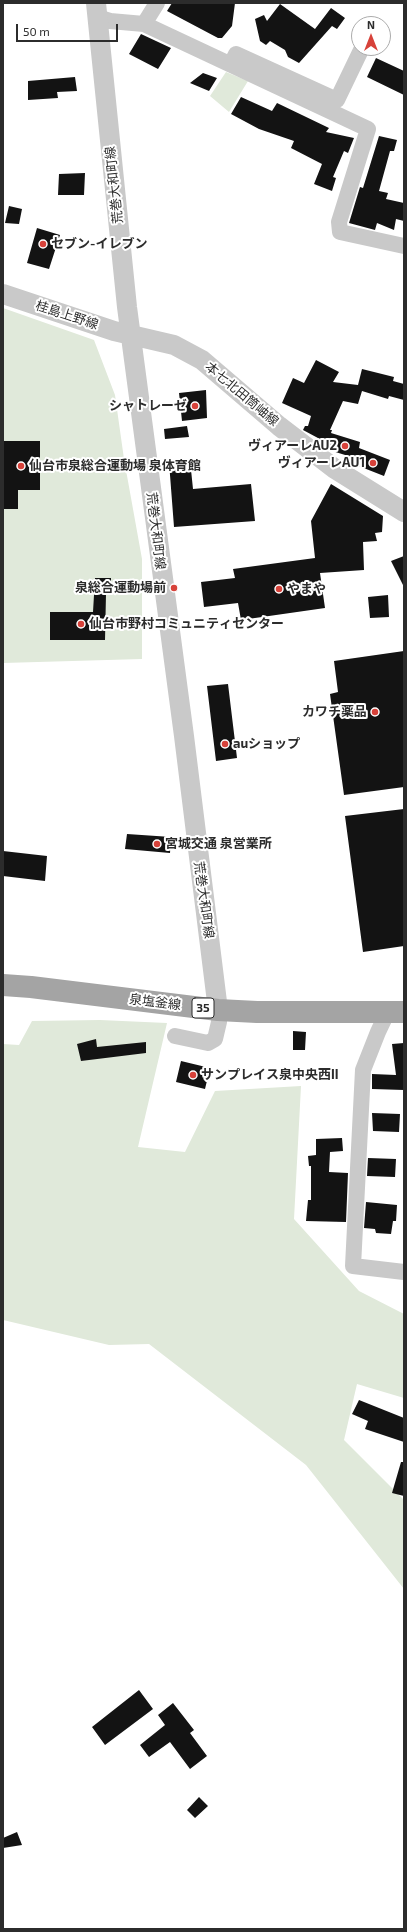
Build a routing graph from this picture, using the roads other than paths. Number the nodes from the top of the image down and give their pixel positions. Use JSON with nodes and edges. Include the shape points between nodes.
{"nodes":[{"id":1,"x":158,"y":3,"type":"edge"},
{"id":2,"x":96,"y":10,"type":"edge"},
{"id":3,"x":144,"y":24,"type":"junction"},
{"id":4,"x":358,"y":56,"type":"edge"},
{"id":5,"x":231,"y":64,"type":"junction"},
{"id":6,"x":404,"y":246,"type":"edge"},
{"id":7,"x":3,"y":294,"type":"edge"},
{"id":8,"x":131,"y":334,"type":"junction"},
{"id":9,"x":404,"y":512,"type":"edge"},
{"id":10,"x":3,"y":985,"type":"edge"},
{"id":11,"x":218,"y":1010,"type":"junction"},
{"id":12,"x":396,"y":1012,"type":"edge"},
{"id":13,"x":175,"y":1036,"type":"dead end"},
{"id":14,"x":404,"y":1272,"type":"edge"}],
"edges":[{"from":1,"to":3,"type":"street"},
{"from":2,"to":3,"type":"street","via":[[110,21]]},
{"from":2,"to":8,"type":"street","name":"荒巻大和町線"},
{"from":3,"to":5,"type":"street"},
{"from":4,"to":5,"type":"street","via":[[337,100],[236,54]]},
{"from":5,"to":6,"type":"street","via":[[368,129],[339,222],[340,232]]},
{"from":7,"to":8,"type":"street","name":"桂島上野線","via":[[114,331]]},
{"from":8,"to":9,"type":"street","name":"本七北田筒岫線","via":[[174,345],[202,360],[279,426],[335,469]]},
{"from":8,"to":11,"type":"street","name":"荒巻大和町線"},
{"from":10,"to":11,"type":"main road","name":"泉塩釜線","number":"35"},
{"from":11,"to":12,"type":"main road","name":"泉塩釜線","number":"35"},
{"from":11,"to":13,"type":"street","via":[[218,1034],[215,1039],[208,1043]]},
{"from":12,"to":14,"type":"street","via":[[378,1032],[363,1070],[353,1266]]}]}
